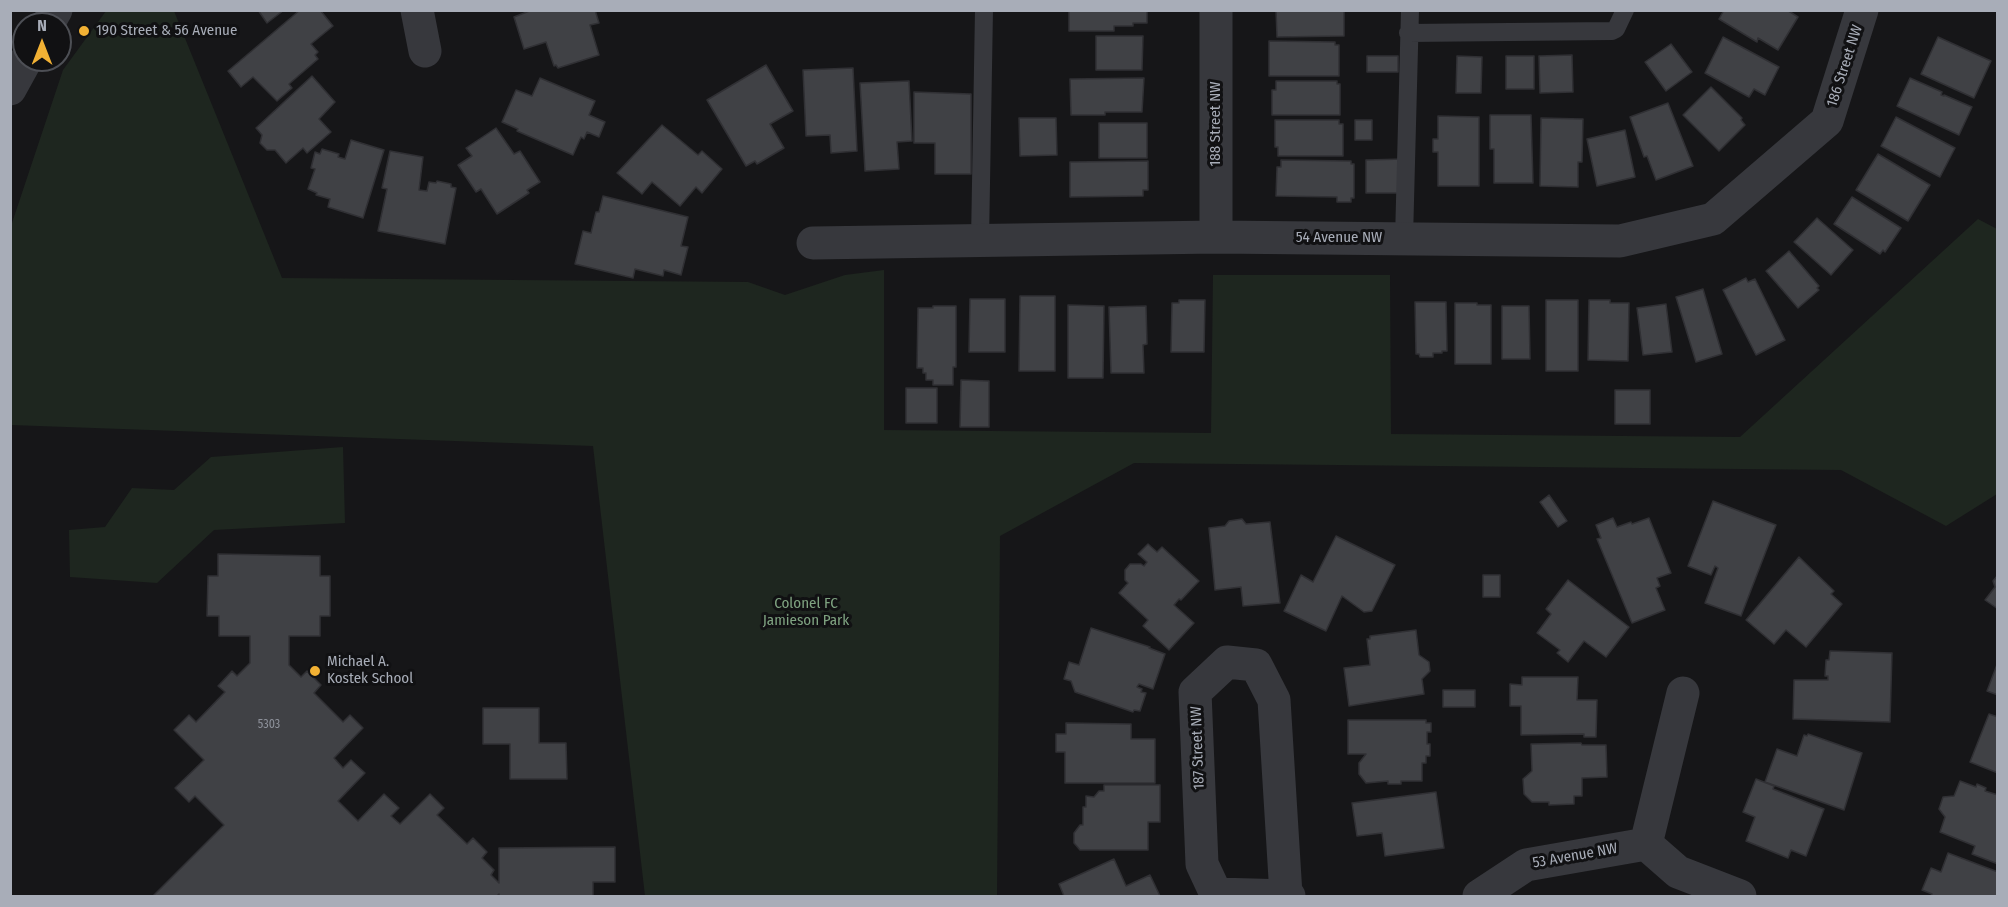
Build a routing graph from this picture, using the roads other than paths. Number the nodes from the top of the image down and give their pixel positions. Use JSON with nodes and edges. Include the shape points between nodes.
{"nodes":[{"id":1,"x":417,"y":10,"type":"edge"},
{"id":2,"x":984,"y":10,"type":"edge"},
{"id":3,"x":1216,"y":10,"type":"edge"},
{"id":4,"x":1410,"y":10,"type":"edge"},
{"id":5,"x":1625,"y":10,"type":"edge"},
{"id":6,"x":1862,"y":10,"type":"edge"},
{"id":7,"x":1408,"y":33,"type":"junction"},
{"id":8,"x":425,"y":51,"type":"dead end"},
{"id":9,"x":19,"y":72,"type":"edge"},
{"id":10,"x":10,"y":89,"type":"edge"},
{"id":11,"x":1827,"y":121,"type":"joint"},
{"id":12,"x":1216,"y":237,"type":"junction"},
{"id":13,"x":1404,"y":239,"type":"junction"},
{"id":14,"x":980,"y":241,"type":"junction"},
{"id":15,"x":813,"y":243,"type":"dead end"},
{"id":16,"x":1683,"y":693,"type":"dead end"},
{"id":17,"x":1646,"y":844,"type":"junction"},
{"id":18,"x":1287,"y":896,"type":"edge"},
{"id":19,"x":1479,"y":897,"type":"edge"},
{"id":20,"x":1740,"y":897,"type":"edge"}],
"edges":[{"from":1,"to":8,"type":"street"},
{"from":2,"to":14,"type":"lane"},
{"from":3,"to":12,"type":"street","name":"188 Street NW"},
{"from":4,"to":7,"type":"lane"},
{"from":5,"to":7,"type":"lane","via":[[1612,31]]},
{"from":6,"to":11,"type":"street","name":"186 Street NW"},
{"from":7,"to":13,"type":"lane"},
{"from":9,"to":10,"type":"street"},
{"from":11,"to":13,"type":"street","name":"54 Avenue NW","via":[[1713,219],[1620,241]]},
{"from":12,"to":13,"type":"street","name":"54 Avenue NW"},
{"from":12,"to":14,"type":"street","name":"54 Avenue NW"},
{"from":14,"to":15,"type":"street","name":"54 Avenue NW"},
{"from":16,"to":17,"type":"street"},
{"from":17,"to":19,"type":"street","name":"53 Avenue NW","via":[[1526,865]]},
{"from":17,"to":20,"type":"street","via":[[1678,872]]},
{"from":18,"to":18,"type":"street","name":"187 Street NW","via":[[1274,700],[1256,665],[1227,662],[1196,692],[1202,864],[1216,894]]}]}
